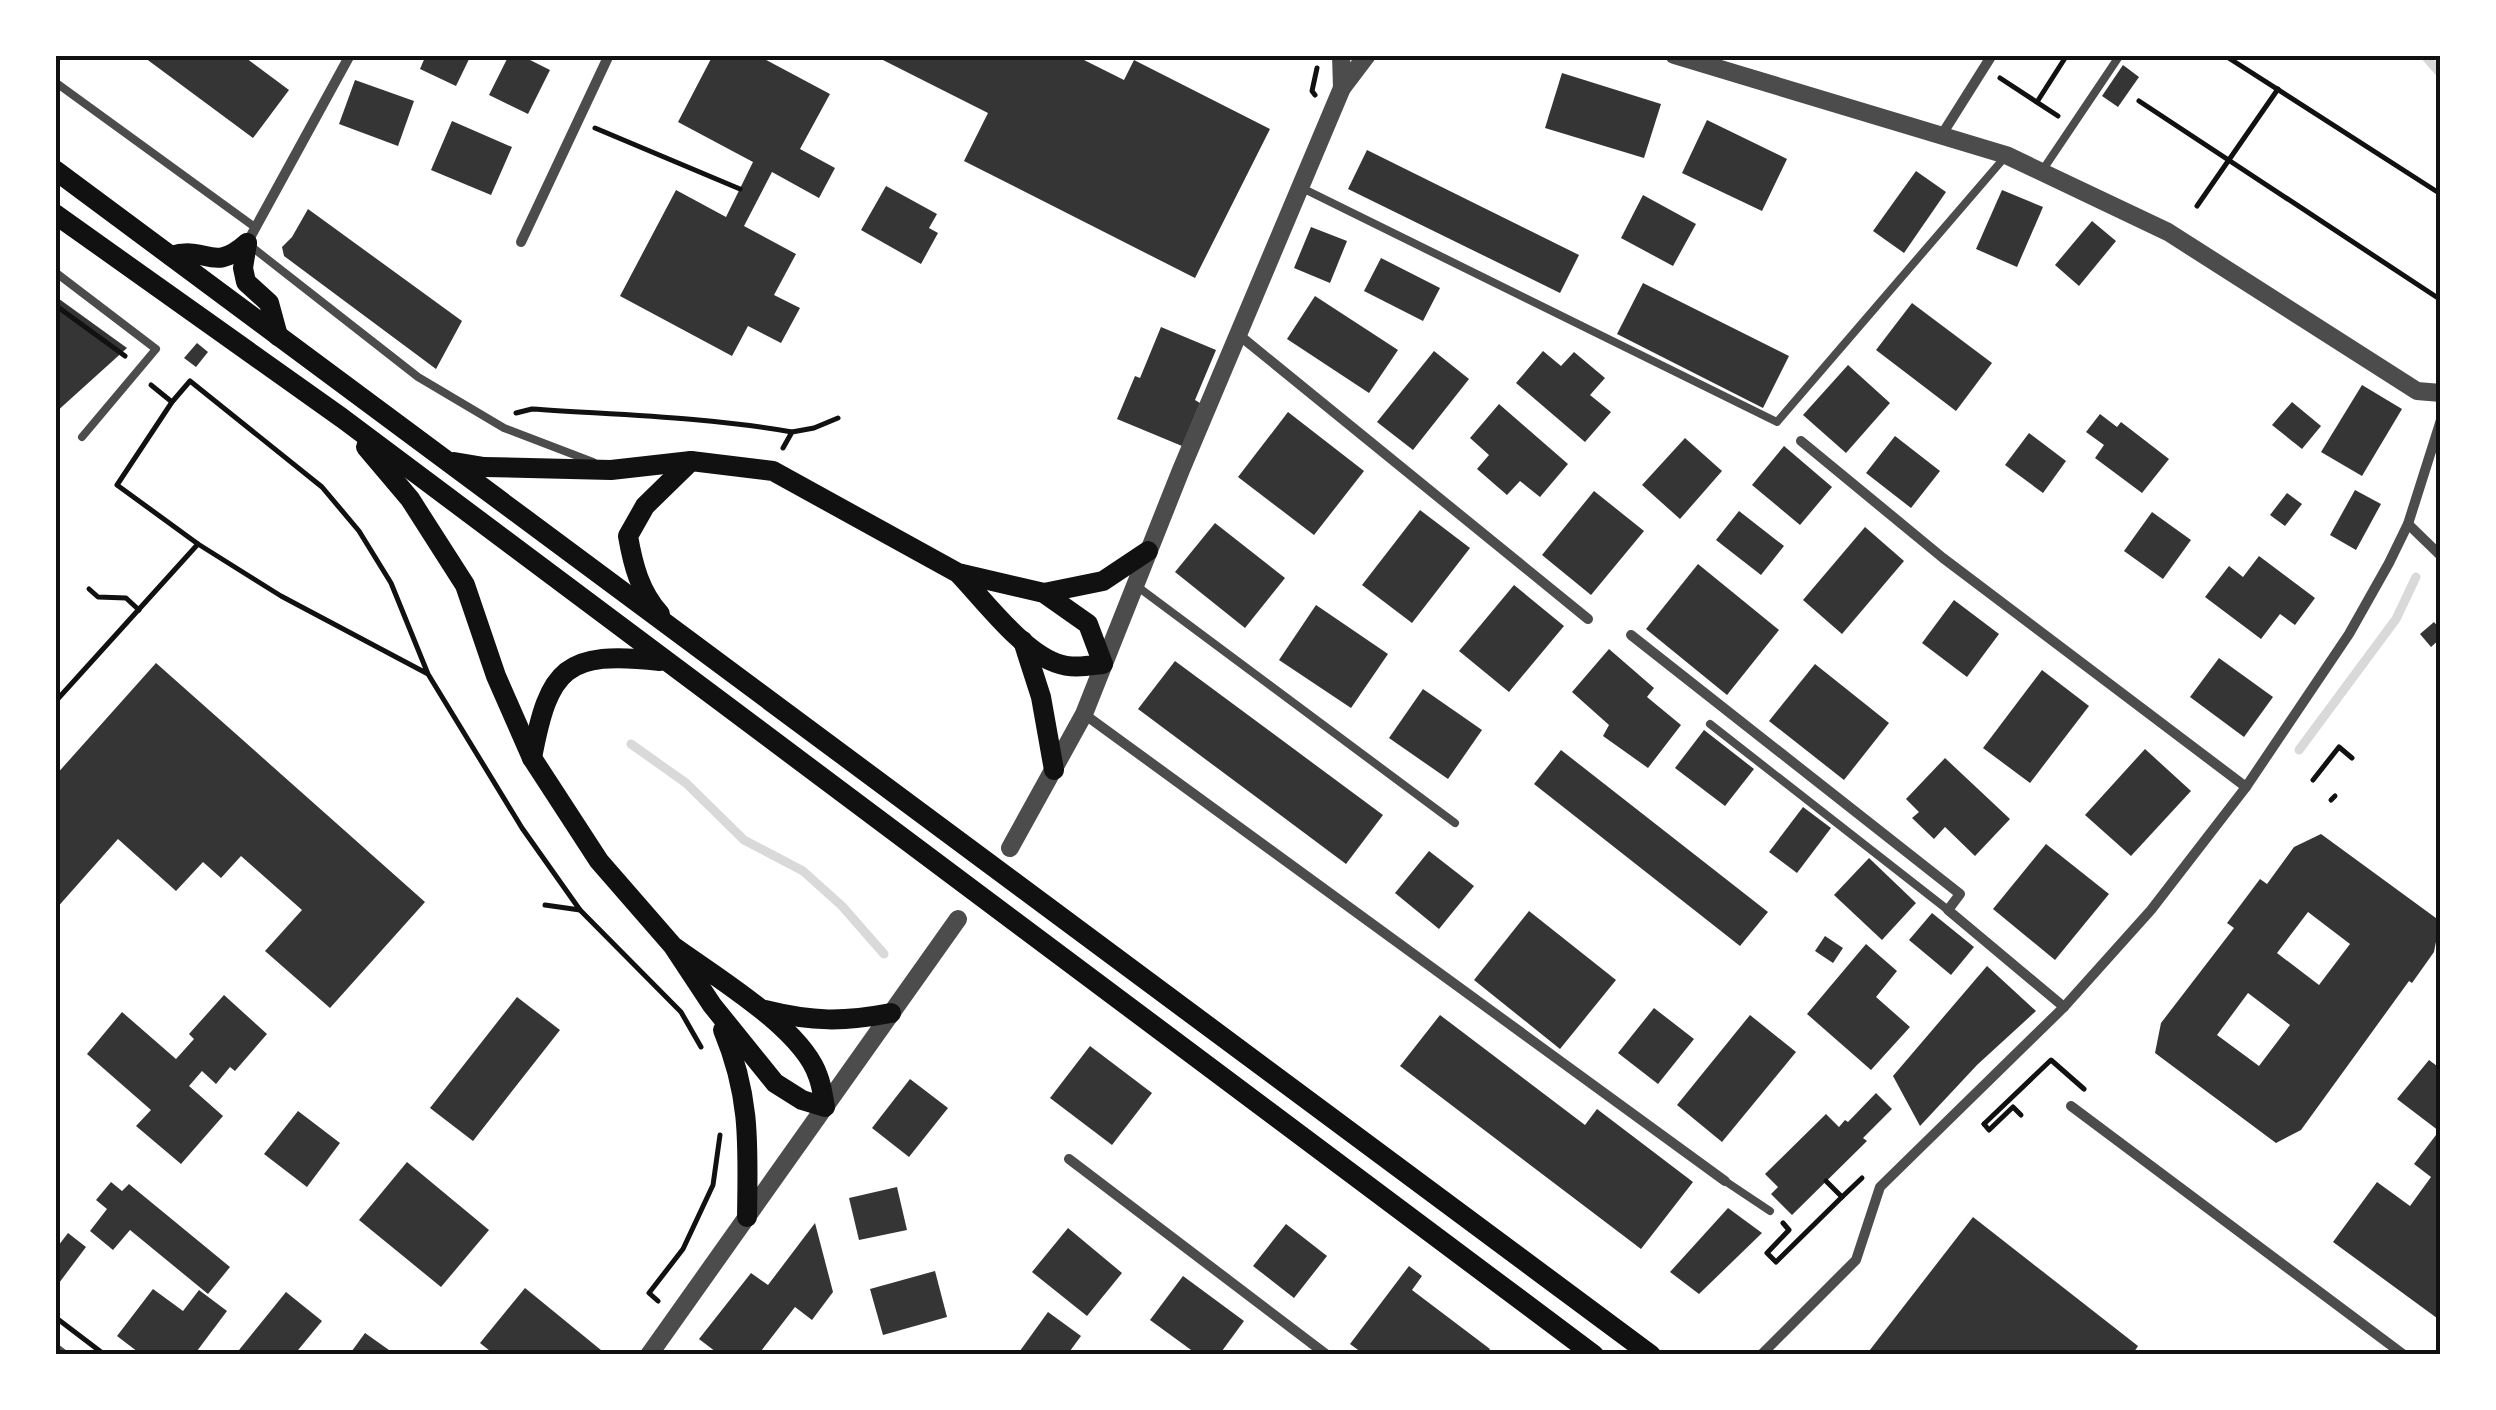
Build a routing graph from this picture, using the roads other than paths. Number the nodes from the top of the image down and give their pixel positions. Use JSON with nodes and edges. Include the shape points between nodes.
{"nodes":[{"id":1,"x":350,"y":55,"type":"edge"},
{"id":2,"x":609,"y":55,"type":"edge"},
{"id":3,"x":1341,"y":55,"type":"edge"},
{"id":4,"x":1368,"y":55,"type":"edge"},
{"id":5,"x":1674,"y":55,"type":"edge"},
{"id":6,"x":1992,"y":55,"type":"edge"},
{"id":7,"x":2120,"y":55,"type":"edge"},
{"id":8,"x":55,"y":82,"type":"edge"},
{"id":9,"x":1342,"y":88,"type":"junction"},
{"id":10,"x":1941,"y":136,"type":"junction"},
{"id":11,"x":2006,"y":155,"type":"junction"},
{"id":12,"x":55,"y":170,"type":"edge"},
{"id":13,"x":2042,"y":171,"type":"junction"},
{"id":14,"x":1300,"y":187,"type":"junction"},
{"id":15,"x":55,"y":214,"type":"edge"},
{"id":16,"x":252,"y":236,"type":"junction"},
{"id":17,"x":521,"y":242,"type":"dead end"},
{"id":18,"x":170,"y":256,"type":"junction"},
{"id":19,"x":55,"y":272,"type":"edge"},
{"id":20,"x":1239,"y":335,"type":"junction"},
{"id":21,"x":278,"y":336,"type":"junction"},
{"id":22,"x":2441,"y":393,"type":"edge"},
{"id":23,"x":342,"y":418,"type":"junction"},
{"id":24,"x":2441,"y":420,"type":"edge"},
{"id":25,"x":82,"y":436,"type":"dead end"},
{"id":26,"x":1801,"y":441,"type":"dead end"},
{"id":27,"x":691,"y":461,"type":"junction"},
{"id":28,"x":448,"y":462,"type":"junction"},
{"id":29,"x":611,"y":470,"type":"junction"},
{"id":30,"x":2408,"y":524,"type":"junction"},
{"id":31,"x":1148,"y":550,"type":"junction"},
{"id":32,"x":2441,"y":556,"type":"edge"},
{"id":33,"x":958,"y":573,"type":"junction"},
{"id":34,"x":1134,"y":585,"type":"junction"},
{"id":35,"x":1044,"y":593,"type":"junction"},
{"id":36,"x":1588,"y":620,"type":"dead end"},
{"id":37,"x":1631,"y":635,"type":"dead end"},
{"id":38,"x":686,"y":641,"type":"junction"},
{"id":39,"x":1023,"y":641,"type":"junction"},
{"id":40,"x":663,"y":661,"type":"junction"},
{"id":41,"x":1102,"y":664,"type":"junction"},
{"id":42,"x":1084,"y":714,"type":"junction"},
{"id":43,"x":1710,"y":724,"type":"dead end"},
{"id":44,"x":532,"y":758,"type":"junction"},
{"id":45,"x":1054,"y":770,"type":"junction"},
{"id":46,"x":2246,"y":786,"type":"junction"},
{"id":47,"x":1455,"y":823,"type":"dead end"},
{"id":48,"x":1010,"y":848,"type":"dead end"},
{"id":49,"x":1948,"y":910,"type":"junction"},
{"id":50,"x":958,"y":919,"type":"dead end"},
{"id":51,"x":673,"y":946,"type":"junction"},
{"id":52,"x":712,"y":1005,"type":"junction"},
{"id":53,"x":2064,"y":1007,"type":"junction"},
{"id":54,"x":760,"y":1009,"type":"junction"},
{"id":55,"x":892,"y":1013,"type":"junction"},
{"id":56,"x":2071,"y":1106,"type":"dead end"},
{"id":57,"x":825,"y":1107,"type":"junction"},
{"id":58,"x":1069,"y":1159,"type":"dead end"},
{"id":59,"x":1725,"y":1181,"type":"joint"},
{"id":60,"x":1770,"y":1210,"type":"road end"},
{"id":61,"x":747,"y":1217,"type":"junction"},
{"id":62,"x":55,"y":1350,"type":"edge"},
{"id":63,"x":64,"y":1355,"type":"edge"},
{"id":64,"x":650,"y":1355,"type":"edge"},
{"id":65,"x":1327,"y":1355,"type":"edge"},
{"id":66,"x":1594,"y":1355,"type":"edge"},
{"id":67,"x":1651,"y":1355,"type":"edge"},
{"id":68,"x":1761,"y":1355,"type":"edge"},
{"id":69,"x":2404,"y":1355,"type":"edge"}],
"edges":[{"from":1,"to":16,"type":"street"},
{"from":2,"to":17,"type":"street"},
{"from":3,"to":9,"type":"street"},
{"from":4,"to":9,"type":"street"},
{"from":5,"to":10,"type":"street"},
{"from":6,"to":10,"type":"street"},
{"from":7,"to":13,"type":"lane"},
{"from":8,"to":16,"type":"lane"},
{"from":9,"to":14,"type":"street"},
{"from":10,"to":11,"type":"street"},
{"from":11,"to":13,"type":"street"},
{"from":11,"to":14,"type":"lane","via":[[1778,422]]},
{"from":12,"to":18,"type":"main road"},
{"from":13,"to":22,"type":"street","via":[[2168,232],[2417,390]]},
{"from":14,"to":20,"type":"street"},
{"from":15,"to":23,"type":"main road"},
{"from":16,"to":18,"type":"main road","via":[[230,258],[189,250]]},
{"from":16,"to":21,"type":"main road","via":[[246,282],[269,303]]},
{"from":16,"to":29,"type":"lane","via":[[418,377],[489,419]]},
{"from":18,"to":21,"type":"main road"},
{"from":19,"to":25,"type":"lane","via":[[156,349]]},
{"from":20,"to":31,"type":"street"},
{"from":20,"to":36,"type":"street"},
{"from":21,"to":28,"type":"main road"},
{"from":23,"to":40,"type":"main road"},
{"from":23,"to":44,"type":"main road","via":[[410,500],[466,585]]},
{"from":24,"to":30,"type":"street"},
{"from":26,"to":46,"type":"street","via":[[1943,558]]},
{"from":27,"to":29,"type":"main road"},
{"from":27,"to":33,"type":"main road","via":[[774,471]]},
{"from":27,"to":38,"type":"main road","via":[[645,506],[628,536],[648,601]]},
{"from":28,"to":29,"type":"main road"},
{"from":28,"to":38,"type":"main road"},
{"from":30,"to":32,"type":"street"},
{"from":30,"to":46,"type":"street","via":[[2349,634]]},
{"from":31,"to":34,"type":"street"},
{"from":31,"to":35,"type":"main road","via":[[1103,581]]},
{"from":33,"to":35,"type":"main road"},
{"from":33,"to":39,"type":"main road"},
{"from":34,"to":41,"type":"street"},
{"from":34,"to":47,"type":"lane"},
{"from":35,"to":41,"type":"main road","via":[[1088,624]]},
{"from":37,"to":49,"type":"street","via":[[1960,894]]},
{"from":38,"to":67,"type":"main road"},
{"from":39,"to":41,"type":"main road","via":[[1054,663]]},
{"from":39,"to":45,"type":"main road","via":[[1042,697]]},
{"from":40,"to":44,"type":"main road","via":[[618,656],[579,664],[556,680],[542,706]]},
{"from":40,"to":66,"type":"main road"},
{"from":41,"to":42,"type":"street"},
{"from":42,"to":45,"type":"street"},
{"from":42,"to":59,"type":"street"},
{"from":43,"to":49,"type":"lane"},
{"from":44,"to":51,"type":"main road","via":[[599,862]]},
{"from":45,"to":48,"type":"street"},
{"from":46,"to":53,"type":"street","via":[[2151,910]]},
{"from":49,"to":53,"type":"street"},
{"from":50,"to":55,"type":"street"},
{"from":51,"to":52,"type":"main road"},
{"from":51,"to":54,"type":"main road"},
{"from":52,"to":57,"type":"main road","via":[[775,1083]]},
{"from":52,"to":61,"type":"main road","via":[[739,1068],[748,1124]]},
{"from":53,"to":68,"type":"street","via":[[1880,1188],[1856,1260]]},
{"from":54,"to":55,"type":"main road","via":[[809,1021]]},
{"from":54,"to":57,"type":"main road","via":[[818,1073]]},
{"from":55,"to":57,"type":"street"},
{"from":56,"to":69,"type":"street"},
{"from":57,"to":61,"type":"street"},
{"from":58,"to":65,"type":"street"},
{"from":59,"to":60,"type":"lane"},
{"from":61,"to":64,"type":"street"},
{"from":62,"to":63,"type":"street"}]}
